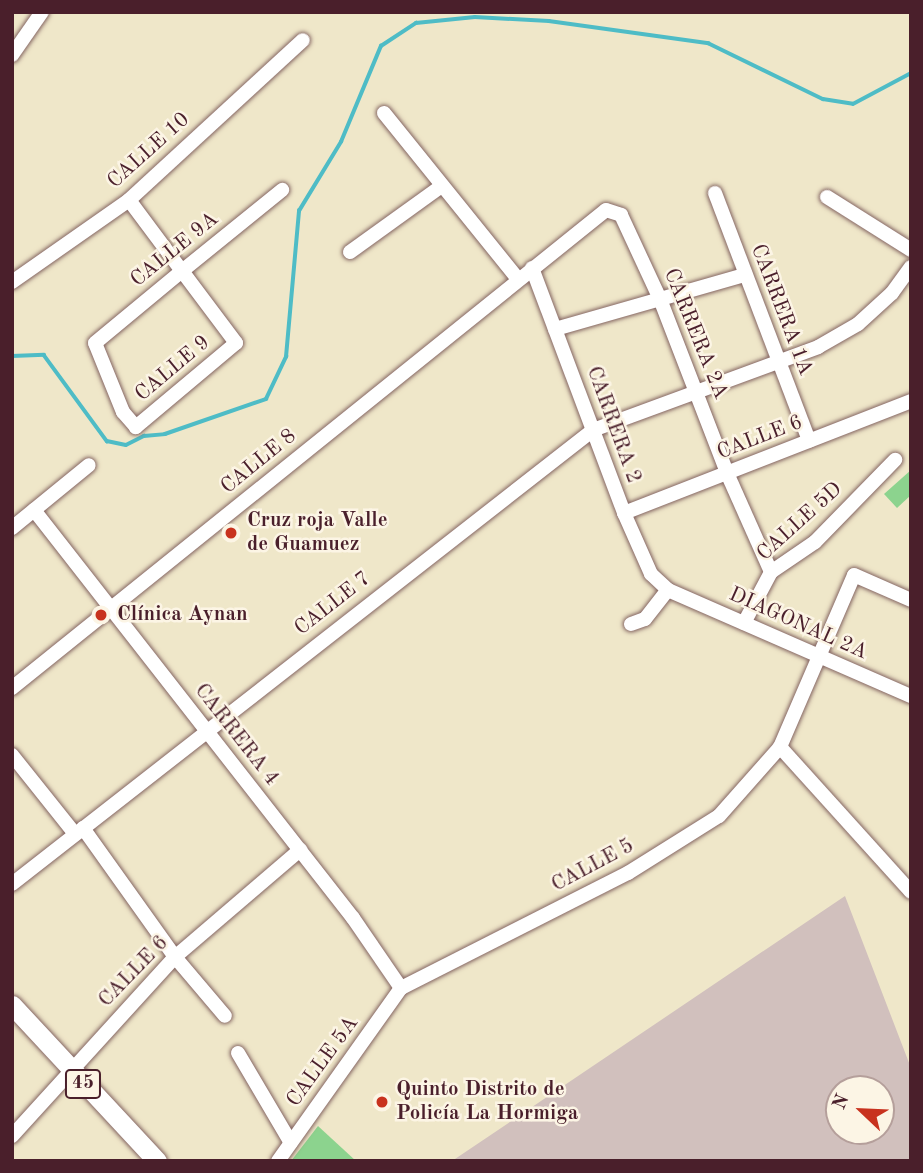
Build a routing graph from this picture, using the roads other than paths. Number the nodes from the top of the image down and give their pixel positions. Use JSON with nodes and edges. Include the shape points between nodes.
{"nodes":[{"id":1,"x":42,"y":12,"type":"edge"},
{"id":2,"x":303,"y":40,"type":"dead end"},
{"id":3,"x":12,"y":55,"type":"edge"},
{"id":4,"x":384,"y":113,"type":"dead end"},
{"id":5,"x":440,"y":187,"type":"junction"},
{"id":6,"x":282,"y":190,"type":"dead end"},
{"id":7,"x":715,"y":193,"type":"dead end"},
{"id":8,"x":827,"y":197,"type":"dead end"},
{"id":9,"x":129,"y":200,"type":"junction"},
{"id":10,"x":911,"y":250,"type":"edge"},
{"id":11,"x":350,"y":252,"type":"dead end"},
{"id":12,"x":911,"y":267,"type":"edge"},
{"id":13,"x":532,"y":268,"type":"junction"},
{"id":14,"x":183,"y":271,"type":"junction"},
{"id":15,"x":745,"y":275,"type":"junction"},
{"id":16,"x":518,"y":279,"type":"junction"},
{"id":17,"x":12,"y":282,"type":"edge"},
{"id":18,"x":660,"y":299,"type":"junction"},
{"id":19,"x":555,"y":329,"type":"junction"},
{"id":20,"x":777,"y":359,"type":"junction"},
{"id":21,"x":696,"y":390,"type":"junction"},
{"id":22,"x":911,"y":401,"type":"edge"},
{"id":23,"x":136,"y":427,"type":"joint"},
{"id":24,"x":593,"y":430,"type":"junction"},
{"id":25,"x":809,"y":441,"type":"junction"},
{"id":26,"x":895,"y":460,"type":"dead end"},
{"id":27,"x":89,"y":465,"type":"dead end"},
{"id":28,"x":727,"y":473,"type":"junction"},
{"id":29,"x":34,"y":510,"type":"junction"},
{"id":30,"x":624,"y":513,"type":"junction"},
{"id":31,"x":12,"y":528,"type":"edge"},
{"id":32,"x":771,"y":572,"type":"junction"},
{"id":33,"x":668,"y":590,"type":"junction"},
{"id":34,"x":911,"y":600,"type":"edge"},
{"id":35,"x":110,"y":610,"type":"junction"},
{"id":36,"x":744,"y":623,"type":"junction"},
{"id":37,"x":631,"y":624,"type":"dead end"},
{"id":38,"x":817,"y":655,"type":"junction"},
{"id":39,"x":12,"y":688,"type":"edge"},
{"id":40,"x":911,"y":696,"type":"edge"},
{"id":41,"x":205,"y":730,"type":"junction"},
{"id":42,"x":780,"y":747,"type":"junction"},
{"id":43,"x":12,"y":755,"type":"edge"},
{"id":44,"x":79,"y":831,"type":"junction"},
{"id":45,"x":300,"y":850,"type":"junction"},
{"id":46,"x":12,"y":884,"type":"edge"},
{"id":47,"x":911,"y":892,"type":"edge"},
{"id":48,"x":175,"y":957,"type":"junction"},
{"id":49,"x":401,"y":988,"type":"junction"},
{"id":50,"x":12,"y":1005,"type":"edge"},
{"id":51,"x":225,"y":1016,"type":"dead end"},
{"id":52,"x":238,"y":1053,"type":"dead end"},
{"id":53,"x":70,"y":1071,"type":"junction"},
{"id":54,"x":12,"y":1136,"type":"edge"},
{"id":55,"x":291,"y":1143,"type":"junction"},
{"id":56,"x":157,"y":1161,"type":"edge"},
{"id":57,"x":278,"y":1161,"type":"edge"}],
"edges":[{"from":1,"to":3,"type":"street"},
{"from":2,"to":9,"type":"street","name":"CALLE 10"},
{"from":4,"to":5,"type":"street"},
{"from":5,"to":11,"type":"street"},
{"from":5,"to":16,"type":"street"},
{"from":6,"to":14,"type":"street","name":"CALLE 9A"},
{"from":7,"to":15,"type":"street","name":"CARRERA 1A"},
{"from":8,"to":10,"type":"street"},
{"from":9,"to":14,"type":"street"},
{"from":9,"to":17,"type":"street","name":"CALLE 10"},
{"from":12,"to":20,"type":"street","name":"CALLE 7","via":[[892,293],[858,324],[818,346]]},
{"from":13,"to":16,"type":"street","name":"CALLE 8"},
{"from":13,"to":18,"type":"street","name":"CARRERA 2A","via":[[606,210],[615,210]]},
{"from":13,"to":19,"type":"street","name":"CARRERA 2"},
{"from":14,"to":23,"type":"street","name":"CALLE 9A","via":[[95,343],[123,412]]},
{"from":14,"to":23,"type":"street","name":"CALLE 9","via":[[236,343]]},
{"from":15,"to":18,"type":"street"},
{"from":15,"to":20,"type":"street","name":"CARRERA 1A"},
{"from":16,"to":35,"type":"street","name":"CALLE 8"},
{"from":18,"to":19,"type":"street"},
{"from":18,"to":21,"type":"street","name":"CARRERA 2A"},
{"from":19,"to":24,"type":"street","name":"CARRERA 2"},
{"from":20,"to":21,"type":"street","name":"CALLE 7"},
{"from":20,"to":25,"type":"street","name":"CARRERA 1A"},
{"from":21,"to":24,"type":"street","name":"CALLE 7"},
{"from":21,"to":28,"type":"street","name":"CARRERA 2A"},
{"from":22,"to":25,"type":"street","name":"CALLE 6"},
{"from":24,"to":30,"type":"street","name":"CARRERA 2"},
{"from":24,"to":41,"type":"street","name":"CALLE 7"},
{"from":25,"to":28,"type":"street","name":"CALLE 6"},
{"from":26,"to":32,"type":"street","name":"CALLE 5D","via":[[814,542]]},
{"from":27,"to":29,"type":"street"},
{"from":28,"to":30,"type":"street","name":"CALLE 6"},
{"from":28,"to":32,"type":"street","name":"CARRERA 2A"},
{"from":29,"to":31,"type":"street"},
{"from":29,"to":35,"type":"street","name":"CARRERA 4"},
{"from":30,"to":33,"type":"street","name":"CARRERA 2","via":[[651,574]]},
{"from":32,"to":36,"type":"street","name":"CALLE 5D"},
{"from":33,"to":36,"type":"street","name":"DIAGONAL 2A"},
{"from":33,"to":37,"type":"street","via":[[645,619]]},
{"from":34,"to":38,"type":"street","via":[[854,575]]},
{"from":35,"to":39,"type":"street","name":"CALLE 8"},
{"from":35,"to":41,"type":"street","name":"CARRERA 4"},
{"from":36,"to":38,"type":"street","name":"DIAGONAL 2A"},
{"from":38,"to":40,"type":"street","name":"DIAGONAL 2A"},
{"from":38,"to":42,"type":"street"},
{"from":41,"to":44,"type":"street","name":"CALLE 7"},
{"from":41,"to":45,"type":"street","name":"CARRERA 4"},
{"from":42,"to":47,"type":"street"},
{"from":42,"to":49,"type":"street","name":"CALLE 5","via":[[719,816],[628,873]]},
{"from":43,"to":44,"type":"street"},
{"from":44,"to":46,"type":"street","name":"CALLE 7"},
{"from":44,"to":48,"type":"street"},
{"from":45,"to":48,"type":"street","name":"CALLE 6"},
{"from":45,"to":49,"type":"street","name":"CARRERA 4"},
{"from":48,"to":51,"type":"street"},
{"from":48,"to":53,"type":"street","name":"CALLE 6"},
{"from":49,"to":55,"type":"street","name":"CALLE 5A"},
{"from":50,"to":53,"type":"main road","number":"45"},
{"from":52,"to":55,"type":"street"},
{"from":53,"to":54,"type":"street","name":"CALLE 6"},
{"from":53,"to":56,"type":"main road","number":"45"},
{"from":55,"to":57,"type":"street","name":"CALLE 5A"}]}
